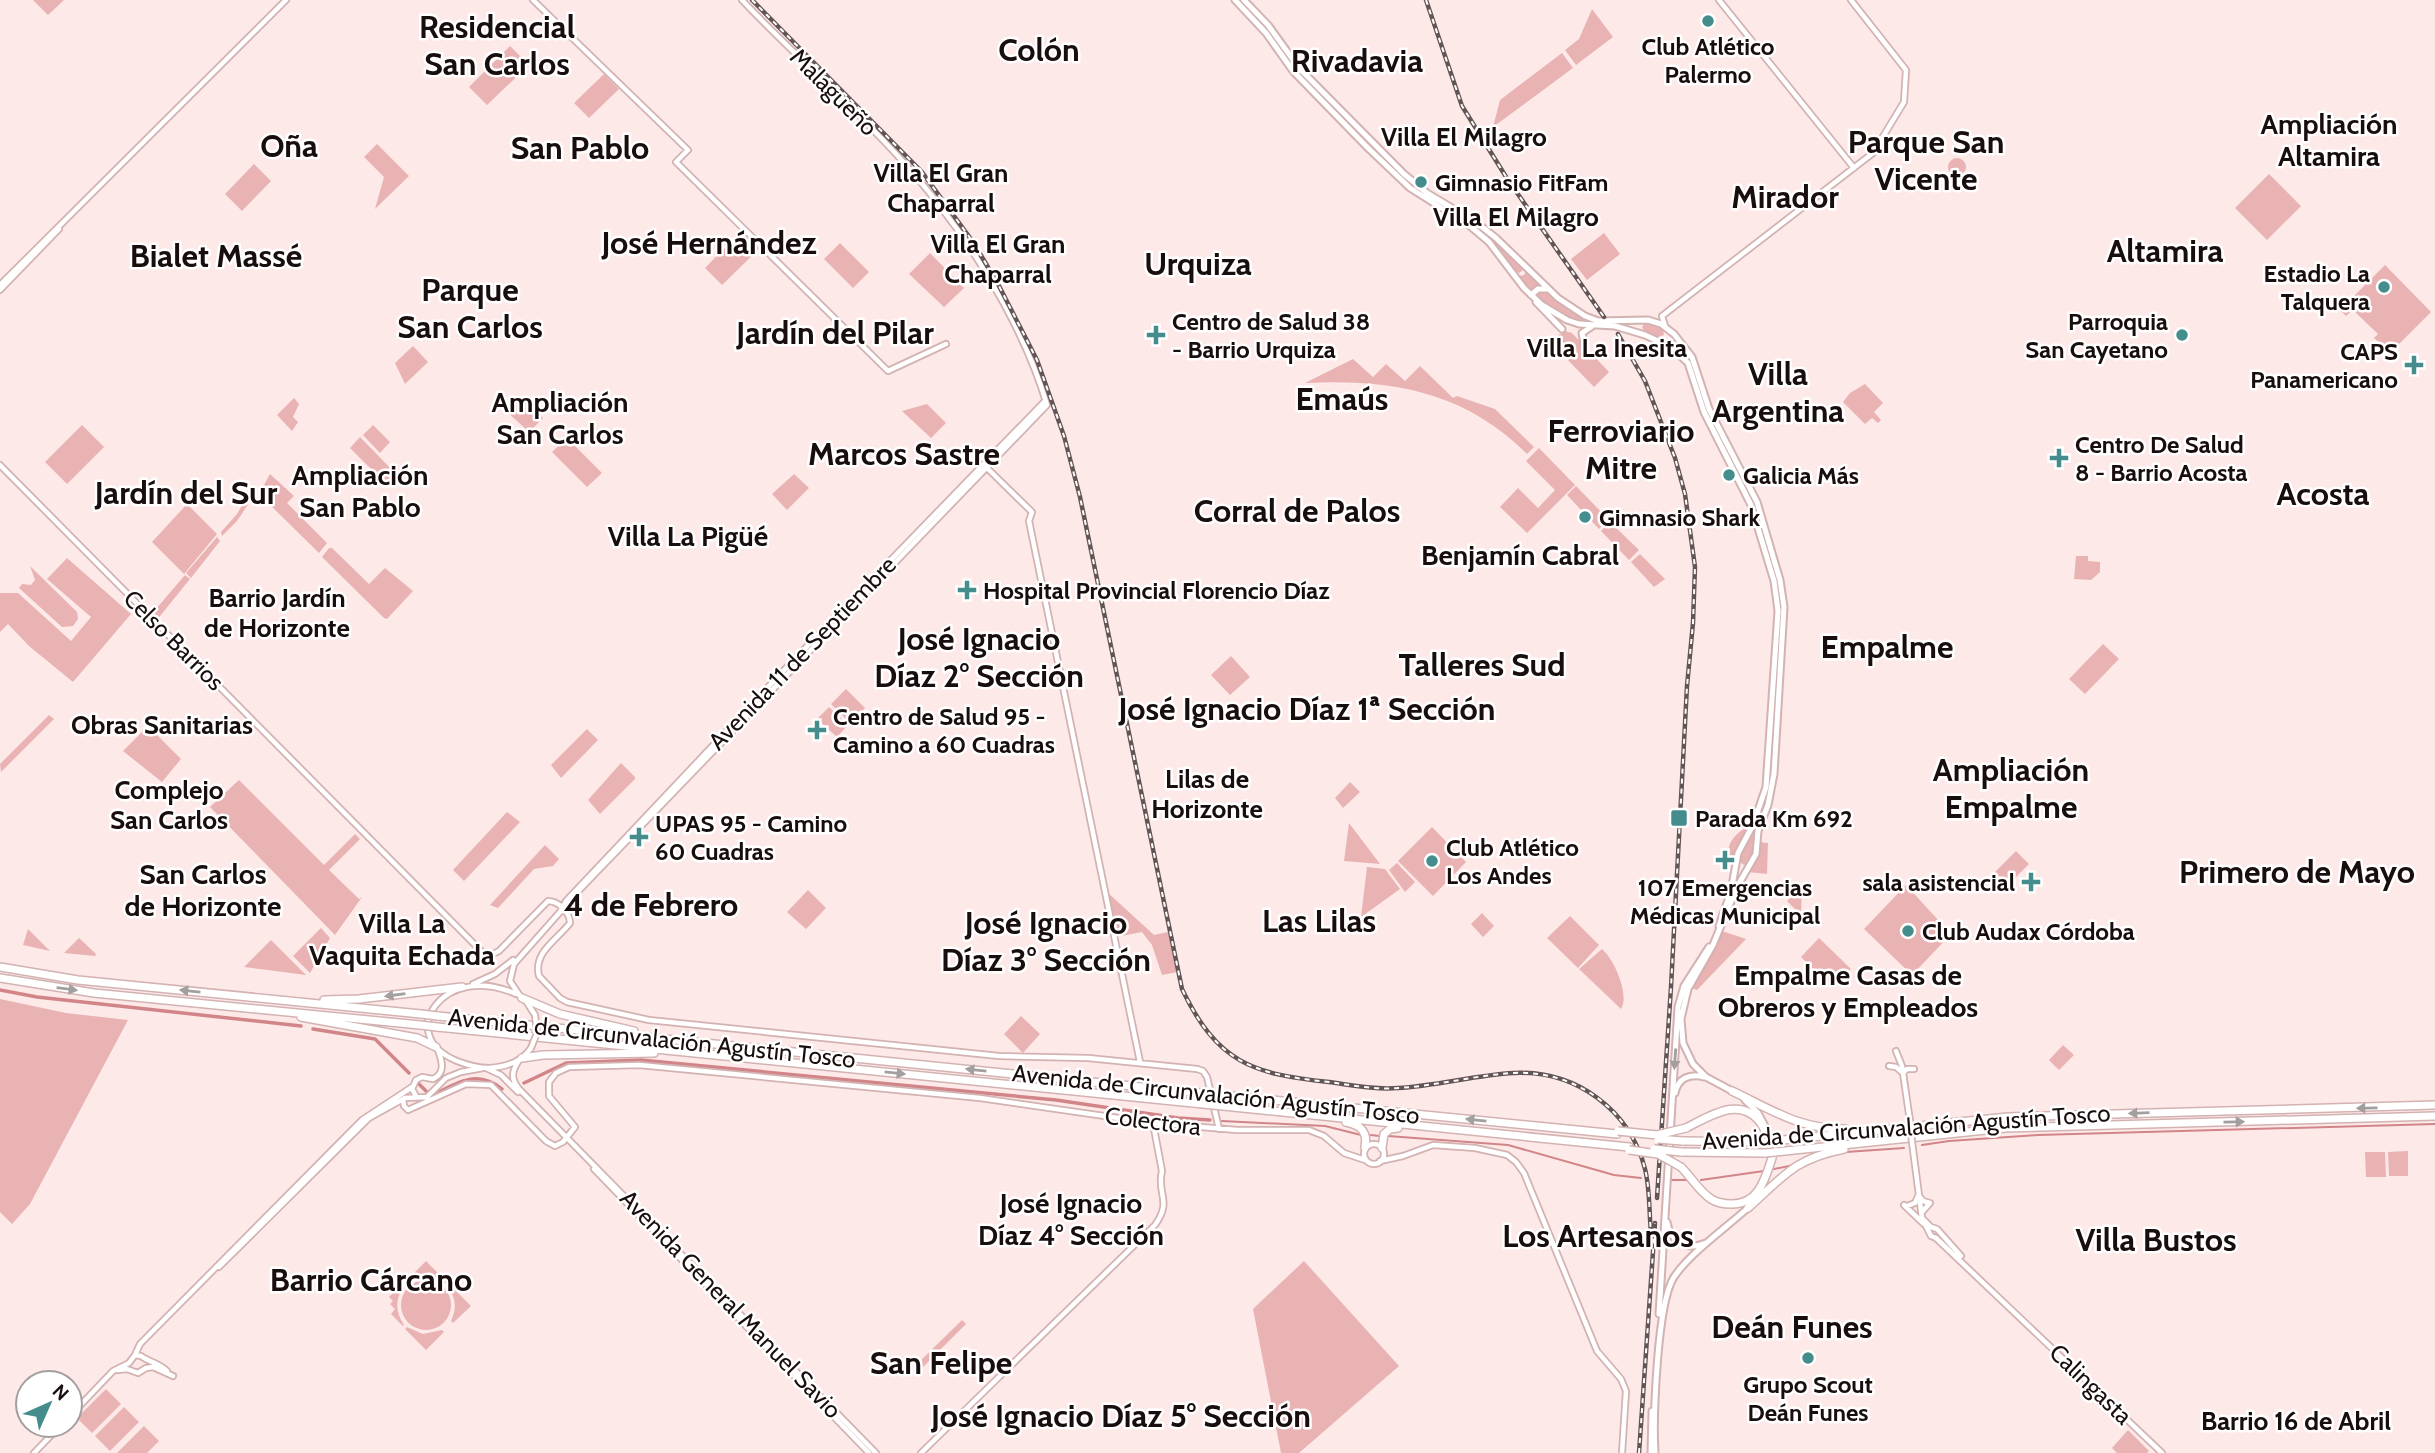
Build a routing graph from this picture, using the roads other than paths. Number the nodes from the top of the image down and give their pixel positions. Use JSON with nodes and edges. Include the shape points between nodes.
{"nodes":[{"id":1,"x":286,"y":0,"type":"edge"},
{"id":2,"x":533,"y":0,"type":"edge"},
{"id":3,"x":1235,"y":0,"type":"edge"},
{"id":4,"x":1244,"y":0,"type":"edge"},
{"id":5,"x":1719,"y":0,"type":"edge"},
{"id":6,"x":1851,"y":0,"type":"edge"},
{"id":7,"x":745,"y":2,"type":"edge"},
{"id":8,"x":1854,"y":168,"type":"junction"},
{"id":9,"x":1447,"y":209,"type":"junction"},
{"id":10,"x":1458,"y":215,"type":"junction"},
{"id":11,"x":1521,"y":260,"type":"junction"},
{"id":12,"x":1510,"y":269,"type":"junction"},
{"id":13,"x":0,"y":288,"type":"edge"},
{"id":14,"x":1549,"y":290,"type":"junction"},
{"id":15,"x":1533,"y":297,"type":"junction"},
{"id":16,"x":1648,"y":320,"type":"junction"},
{"id":17,"x":1594,"y":326,"type":"junction"},
{"id":18,"x":1666,"y":327,"type":"junction"},
{"id":19,"x":1562,"y":329,"type":"dead end"},
{"id":20,"x":1645,"y":335,"type":"junction"},
{"id":21,"x":1658,"y":341,"type":"junction"},
{"id":22,"x":1584,"y":343,"type":"dead end"},
{"id":23,"x":946,"y":344,"type":"dead end"},
{"id":24,"x":1046,"y":403,"type":"joint"},
{"id":25,"x":0,"y":464,"type":"edge"},
{"id":26,"x":986,"y":466,"type":"junction"},
{"id":27,"x":1736,"y":861,"type":"junction"},
{"id":28,"x":1751,"y":865,"type":"junction"},
{"id":29,"x":562,"y":908,"type":"junction"},
{"id":30,"x":524,"y":950,"type":"junction"},
{"id":31,"x":0,"y":967,"type":"edge"},
{"id":32,"x":0,"y":978,"type":"edge"},
{"id":33,"x":465,"y":986,"type":"junction"},
{"id":34,"x":521,"y":997,"type":"junction"},
{"id":35,"x":324,"y":1002,"type":"junction"},
{"id":36,"x":318,"y":1018,"type":"junction"},
{"id":37,"x":665,"y":1039,"type":"junction"},
{"id":38,"x":437,"y":1048,"type":"junction"},
{"id":39,"x":1896,"y":1051,"type":"dead end"},
{"id":40,"x":738,"y":1058,"type":"junction"},
{"id":41,"x":521,"y":1059,"type":"junction"},
{"id":42,"x":1140,"y":1062,"type":"junction"},
{"id":43,"x":1889,"y":1066,"type":"dead end"},
{"id":44,"x":484,"y":1068,"type":"junction"},
{"id":45,"x":1914,"y":1069,"type":"dead end"},
{"id":46,"x":1903,"y":1073,"type":"junction"},
{"id":47,"x":427,"y":1078,"type":"junction"},
{"id":48,"x":1717,"y":1083,"type":"junction"},
{"id":49,"x":412,"y":1087,"type":"junction"},
{"id":50,"x":1732,"y":1091,"type":"junction"},
{"id":51,"x":432,"y":1092,"type":"junction"},
{"id":52,"x":404,"y":1096,"type":"junction"},
{"id":53,"x":416,"y":1096,"type":"junction"},
{"id":54,"x":2435,"y":1105,"type":"edge"},
{"id":55,"x":1298,"y":1114,"type":"junction"},
{"id":56,"x":2435,"y":1116,"type":"edge"},
{"id":57,"x":1153,"y":1123,"type":"junction"},
{"id":58,"x":555,"y":1127,"type":"junction"},
{"id":59,"x":1219,"y":1129,"type":"junction"},
{"id":60,"x":1870,"y":1131,"type":"junction"},
{"id":61,"x":1618,"y":1133,"type":"junction"},
{"id":62,"x":1510,"y":1135,"type":"junction"},
{"id":63,"x":566,"y":1138,"type":"junction"},
{"id":64,"x":1893,"y":1139,"type":"junction"},
{"id":65,"x":1365,"y":1148,"type":"junction"},
{"id":66,"x":1629,"y":1148,"type":"junction"},
{"id":67,"x":1771,"y":1148,"type":"junction"},
{"id":68,"x":1383,"y":1149,"type":"junction"},
{"id":69,"x":1350,"y":1155,"type":"junction"},
{"id":70,"x":1670,"y":1155,"type":"junction"},
{"id":71,"x":585,"y":1157,"type":"junction"},
{"id":72,"x":1397,"y":1157,"type":"junction"},
{"id":73,"x":1366,"y":1160,"type":"junction"},
{"id":74,"x":1380,"y":1161,"type":"junction"},
{"id":75,"x":1669,"y":1163,"type":"junction"},
{"id":76,"x":1919,"y":1195,"type":"junction"},
{"id":77,"x":1748,"y":1208,"type":"junction"},
{"id":78,"x":1922,"y":1215,"type":"junction"},
{"id":79,"x":1926,"y":1226,"type":"junction"},
{"id":80,"x":1725,"y":1229,"type":"junction"},
{"id":81,"x":1937,"y":1230,"type":"junction"},
{"id":82,"x":1930,"y":1233,"type":"junction"},
{"id":83,"x":1936,"y":1238,"type":"junction"},
{"id":84,"x":210,"y":1273,"type":"junction"},
{"id":85,"x":2019,"y":1315,"type":"junction"},
{"id":86,"x":138,"y":1355,"type":"junction"},
{"id":87,"x":146,"y":1361,"type":"junction"},
{"id":88,"x":129,"y":1363,"type":"junction"},
{"id":89,"x":146,"y":1368,"type":"junction"},
{"id":90,"x":131,"y":1370,"type":"junction"},
{"id":91,"x":111,"y":1374,"type":"junction"},
{"id":92,"x":84,"y":1402,"type":"edge"},
{"id":93,"x":48,"y":1439,"type":"edge"},
{"id":94,"x":34,"y":1453,"type":"edge"},
{"id":95,"x":869,"y":1453,"type":"edge"},
{"id":96,"x":876,"y":1453,"type":"edge"},
{"id":97,"x":921,"y":1453,"type":"edge"},
{"id":98,"x":1622,"y":1453,"type":"edge"},
{"id":99,"x":1653,"y":1453,"type":"edge"},
{"id":100,"x":2162,"y":1453,"type":"edge"}],
"edges":[{"from":1,"to":13,"type":"main road"},
{"from":2,"to":23,"type":"main road","via":[[688,150],[676,162],[888,371]]},
{"from":3,"to":9,"type":"main road","via":[[1293,71],[1368,148],[1410,188]]},
{"from":4,"to":9,"type":"main road","via":[[1308,78],[1410,179]]},
{"from":5,"to":8,"type":"main road"},
{"from":6,"to":8,"type":"main road","via":[[1906,71],[1904,102],[1889,130],[1875,152]]},
{"from":7,"to":24,"type":"main road","name":"Malagueño","via":[[895,153],[957,229],[987,276]]},
{"from":8,"to":18,"type":"main road","via":[[1662,316]]},
{"from":9,"to":10,"type":"main road"},
{"from":10,"to":11,"type":"main road","via":[[1482,226]]},
{"from":10,"to":12,"type":"main road","via":[[1489,242]]},
{"from":11,"to":12,"type":"main road","via":[[1522,274]]},
{"from":11,"to":14,"type":"main road"},
{"from":12,"to":15,"type":"main road"},
{"from":14,"to":15,"type":"main road","via":[[1541,288]]},
{"from":14,"to":16,"type":"main road","via":[[1569,307],[1598,321]]},
{"from":15,"to":17,"type":"main road","via":[[1567,320]]},
{"from":15,"to":19,"type":"main road"},
{"from":16,"to":18,"type":"main road"},
{"from":16,"to":20,"type":"main road","via":[[1640,326]]},
{"from":17,"to":20,"type":"main road"},
{"from":17,"to":22,"type":"main road","via":[[1582,333]]},
{"from":18,"to":21,"type":"main road","via":[[1665,336]]},
{"from":18,"to":28,"type":"main road","via":[[1692,357],[1709,410],[1757,502],[1784,601],[1774,774]]},
{"from":20,"to":21,"type":"main road"},
{"from":21,"to":27,"type":"main road","via":[[1688,363],[1704,412],[1751,505],[1777,595],[1768,776],[1762,802]]},
{"from":24,"to":26,"type":"main road","name":"Avenida 11 de Septiembre"},
{"from":25,"to":29,"type":"main road","name":"Celso Barrios","via":[[487,957],[499,951],[548,901]]},
{"from":26,"to":29,"type":"main road","name":"Avenida 11 de Septiembre"},
{"from":26,"to":42,"type":"main road","via":[[1032,512],[1029,521]]},
{"from":27,"to":28,"type":"main road","via":[[1743,868]]},
{"from":27,"to":70,"type":"main road","one_way":true,"via":[[1718,928],[1680,996]]},
{"from":28,"to":48,"type":"main road","via":[[1689,986],[1682,1013],[1688,1056],[1702,1074]]},
{"from":29,"to":30,"type":"main road","name":"Avenida 11 de Septiembre"},
{"from":29,"to":42,"type":"main road","name":"Colectora","via":[[570,923],[540,956],[538,972],[567,1002],[649,1020],[999,1056]]},
{"from":30,"to":33,"type":"main road","name":"Avenida 11 de Septiembre","via":[[500,972]]},
{"from":30,"to":34,"type":"main road","name":"Avenida 11 de Septiembre","via":[[509,977]]},
{"from":35,"to":31,"type":"highway","name":"Avenida de Circunvalación Agustín Tosco","one_way":true,"via":[[63,978]]},
{"from":32,"to":36,"type":"highway","one_way":true},
{"from":33,"to":34,"type":"main road","via":[[494,987]]},
{"from":33,"to":35,"type":"highway","one_way":true},
{"from":33,"to":38,"type":"main road","via":[[446,994],[433,1007],[429,1029]]},
{"from":34,"to":37,"type":"highway","via":[[559,1014]]},
{"from":34,"to":41,"type":"main road","bridge":true,"via":[[535,1015],[537,1033]]},
{"from":35,"to":37,"type":"highway","name":"Avenida de Circunvalación Agustín Tosco","bridge":true},
{"from":36,"to":38,"type":"highway","via":[[417,1038]]},
{"from":36,"to":40,"type":"highway","name":"Avenida de Circunvalación Agustín Tosco","bridge":true},
{"from":61,"to":37,"type":"highway","name":"Avenida de Circunvalación Agustín Tosco","one_way":true,"bridge":true},
{"from":38,"to":44,"type":"main road","via":[[457,1061]]},
{"from":38,"to":47,"type":"main road","via":[[441,1071],[435,1078]]},
{"from":39,"to":46,"type":"main road"},
{"from":40,"to":41,"type":"highway","via":[[630,1053]]},
{"from":40,"to":55,"type":"highway","name":"Avenida de Circunvalación Agustín Tosco","one_way":true,"bridge":true},
{"from":41,"to":44,"type":"main road"},
{"from":41,"to":58,"type":"main road","name":"Avenida General Manuel Savio","via":[[513,1069],[514,1082]]},
{"from":42,"to":59,"type":"main road","name":"Colectora","via":[[1205,1073]]},
{"from":43,"to":46,"type":"main road"},
{"from":44,"to":51,"type":"main road","via":[[450,1076]]},
{"from":44,"to":58,"type":"main road","name":"Avenida General Manuel Savio","via":[[503,1077]]},
{"from":45,"to":46,"type":"main road"},
{"from":46,"to":76,"type":"main road","bridge":true},
{"from":47,"to":49,"type":"main road","via":[[417,1079]]},
{"from":47,"to":51,"type":"main road"},
{"from":48,"to":50,"type":"main road"},
{"from":48,"to":70,"type":"main road","via":[[1693,1075],[1678,1085]]},
{"from":49,"to":52,"type":"main road"},
{"from":49,"to":53,"type":"main road"},
{"from":50,"to":60,"type":"highway","via":[[1803,1125]]},
{"from":50,"to":67,"type":"main road","via":[[1758,1113]]},
{"from":51,"to":53,"type":"main road","via":[[425,1098]]},
{"from":52,"to":53,"type":"main road"},
{"from":52,"to":63,"type":"main road","via":[[408,1111],[466,1084],[491,1085],[549,1144],[557,1146]]},
{"from":52,"to":84,"type":"main road","via":[[369,1118]]},
{"from":52,"to":84,"type":"main road","via":[[362,1120]]},
{"from":54,"to":60,"type":"highway","name":"Avenida de Circunvalación Agustín Tosco","one_way":true,"via":[[2015,1116]]},
{"from":55,"to":62,"type":"highway","name":"Avenida de Circunvalación Agustín Tosco"},
{"from":55,"to":65,"type":"highway","via":[[1356,1125],[1365,1133]]},
{"from":64,"to":56,"type":"highway","name":"Avenida de Circunvalación Agustín Tosco","one_way":true,"via":[[2021,1128]]},
{"from":57,"to":59,"type":"main road","name":"Colectora"},
{"from":57,"to":63,"type":"main road","name":"Colectora","via":[[980,1098],[634,1065],[569,1067],[555,1073],[549,1082],[549,1096],[575,1125]]},
{"from":57,"to":97,"type":"main road","via":[[1164,1210],[1152,1229]]},
{"from":58,"to":63,"type":"main road","name":"Avenida General Manuel Savio"},
{"from":59,"to":69,"type":"main road","via":[[1314,1131]]},
{"from":60,"to":67,"type":"highway","name":"Avenida de Circunvalación Agustín Tosco"},
{"from":61,"to":67,"type":"highway","name":"Avenida de Circunvalación Agustín Tosco","bridge":true},
{"from":61,"to":67,"type":"highway","bridge":true,"via":[[1661,1135],[1719,1111],[1739,1109],[1758,1119]]},
{"from":62,"to":66,"type":"highway","name":"Avenida de Circunvalación Agustín Tosco"},
{"from":62,"to":68,"type":"highway","via":[[1394,1128],[1384,1134]]},
{"from":63,"to":71,"type":"main road","name":"Avenida General Manuel Savio"},
{"from":64,"to":67,"type":"highway","name":"Avenida de Circunvalación Agustín Tosco"},
{"from":64,"to":77,"type":"highway","via":[[1805,1160]]},
{"from":65,"to":68,"type":"main road","via":[[1374,1143]]},
{"from":65,"to":69,"type":"main road"},
{"from":65,"to":73,"type":"main road"},
{"from":66,"to":67,"type":"highway","name":"Avenida de Circunvalación Agustín Tosco","bridge":true,"via":[[1765,1153]]},
{"from":66,"to":67,"type":"highway","bridge":true,"via":[[1658,1154],[1681,1167],[1711,1199],[1735,1204],[1758,1192]]},
{"from":67,"to":77,"type":"main road","via":[[1764,1186]]},
{"from":68,"to":72,"type":"main road"},
{"from":68,"to":74,"type":"main road"},
{"from":69,"to":73,"type":"main road"},
{"from":70,"to":75,"type":"main road"},
{"from":71,"to":95,"type":"main road","name":"Avenida General Manuel Savio"},
{"from":71,"to":96,"type":"main road","name":"Avenida General Manuel Savio"},
{"from":72,"to":74,"type":"main road"},
{"from":72,"to":98,"type":"main road","via":[[1433,1145],[1475,1147],[1500,1152],[1521,1168],[1597,1351],[1624,1382]]},
{"from":73,"to":74,"type":"main road","via":[[1372,1164]]},
{"from":75,"to":80,"type":"main road","via":[[1667,1223],[1671,1236],[1696,1246]]},
{"from":75,"to":99,"type":"main road","via":[[1650,1432]]},
{"from":76,"to":78,"type":"main road"},
{"from":76,"to":78,"type":"main road","via":[[1930,1203]]},
{"from":76,"to":79,"type":"main road","via":[[1915,1203],[1906,1205]]},
{"from":77,"to":80,"type":"main road"},
{"from":78,"to":79,"type":"main road"},
{"from":78,"to":81,"type":"main road","name":"Calingasta"},
{"from":79,"to":82,"type":"main road"},
{"from":80,"to":99,"type":"main road","via":[[1677,1274],[1665,1298]]},
{"from":81,"to":82,"type":"main road"},
{"from":81,"to":83,"type":"main road"},
{"from":81,"to":85,"type":"main road","name":"Calingasta"},
{"from":82,"to":83,"type":"main road","name":"Calingasta"},
{"from":83,"to":85,"type":"main road","name":"Calingasta"},
{"from":84,"to":86,"type":"main road","via":[[140,1343]]},
{"from":85,"to":100,"type":"main road","name":"Calingasta"},
{"from":86,"to":87,"type":"main road"},
{"from":86,"to":88,"type":"main road"},
{"from":87,"to":89,"type":"main road"},
{"from":87,"to":89,"type":"main road","via":[[173,1377]]},
{"from":88,"to":90,"type":"main road"},
{"from":88,"to":91,"type":"main road"},
{"from":89,"to":90,"type":"main road","via":[[141,1373]]},
{"from":90,"to":91,"type":"main road"},
{"from":91,"to":92,"type":"main road"},
{"from":93,"to":94,"type":"main road"}]}
